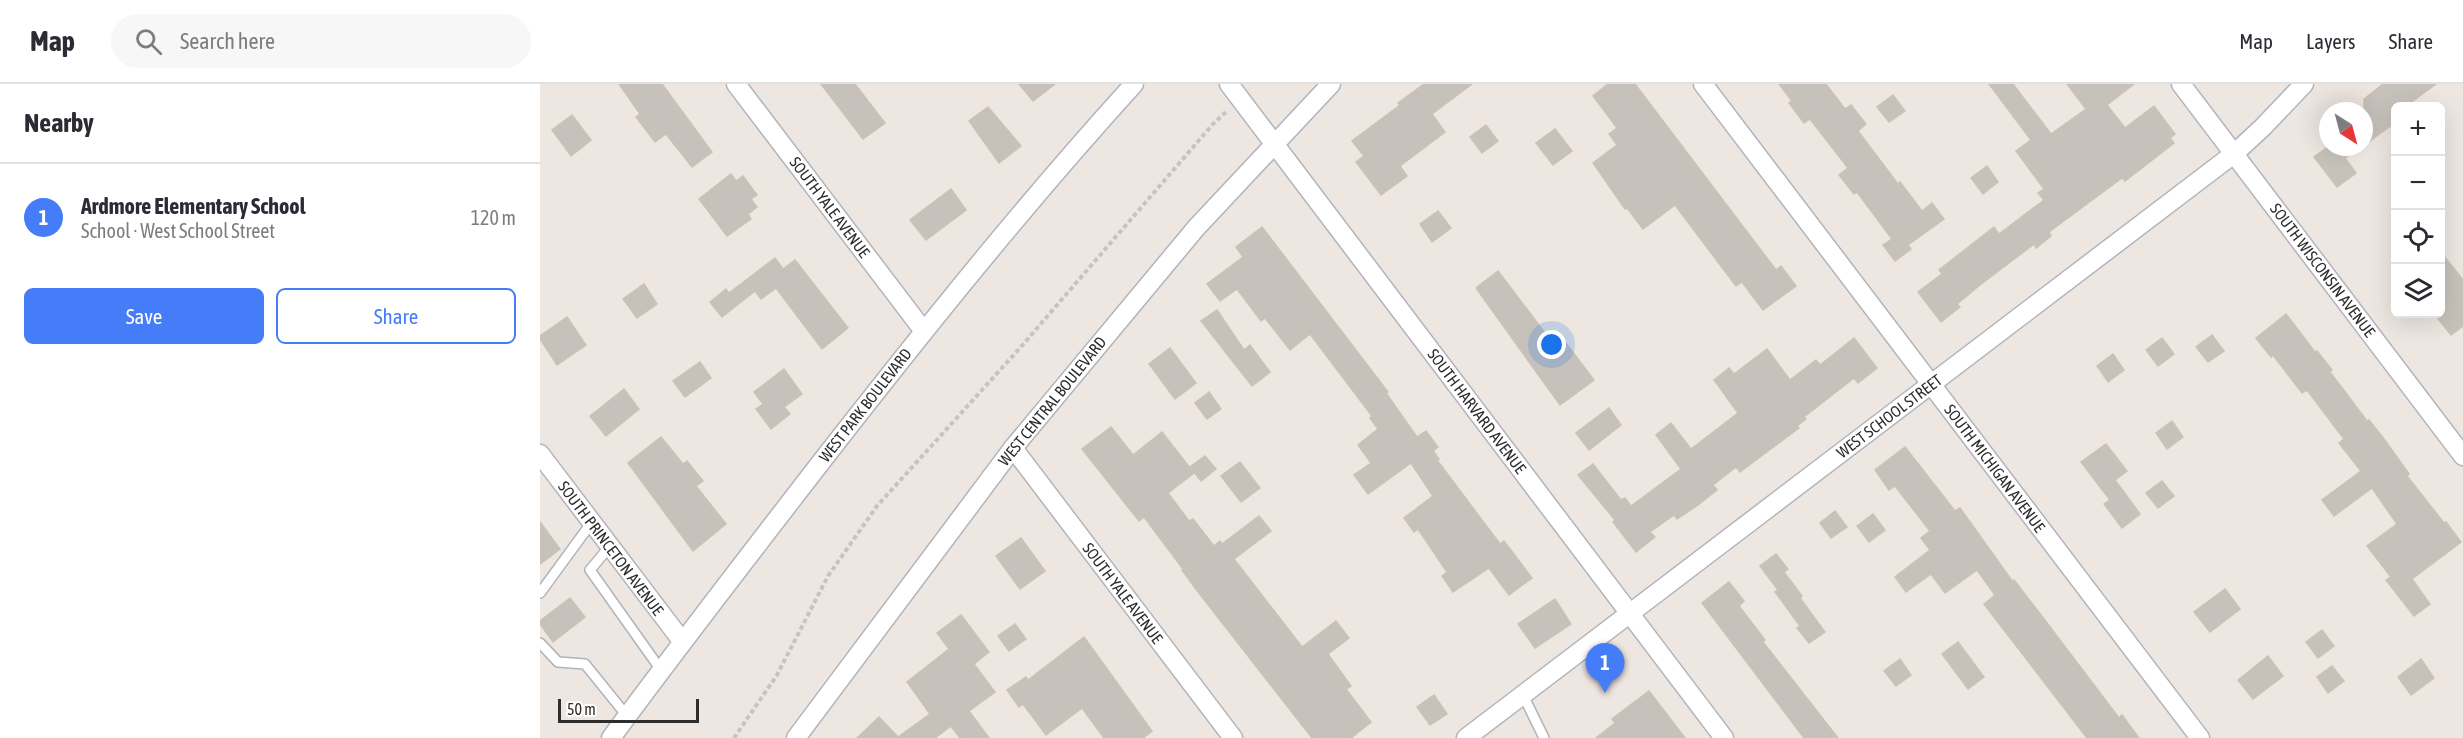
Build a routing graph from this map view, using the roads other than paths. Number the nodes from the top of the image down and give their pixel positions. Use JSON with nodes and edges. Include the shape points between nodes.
{"nodes":[{"id":1,"x":736,"y":84,"type":"edge"},
{"id":2,"x":1134,"y":84,"type":"edge"},
{"id":3,"x":1229,"y":84,"type":"edge"},
{"id":4,"x":1332,"y":84,"type":"edge"},
{"id":5,"x":1703,"y":84,"type":"edge"},
{"id":6,"x":2181,"y":84,"type":"edge"},
{"id":7,"x":2304,"y":84,"type":"edge"},
{"id":8,"x":1274,"y":144,"type":"junction"},
{"id":9,"x":2235,"y":153,"type":"junction"},
{"id":10,"x":923,"y":330,"type":"junction"},
{"id":11,"x":1931,"y":384,"type":"junction"},
{"id":12,"x":1012,"y":448,"type":"junction"},
{"id":13,"x":540,"y":454,"type":"edge"},
{"id":14,"x":2463,"y":456,"type":"edge"},
{"id":15,"x":546,"y":475,"type":"edge"},
{"id":16,"x":592,"y":522,"type":"junction"},
{"id":17,"x":610,"y":546,"type":"junction"},
{"id":18,"x":540,"y":593,"type":"edge"},
{"id":19,"x":1629,"y":613,"type":"junction"},
{"id":20,"x":682,"y":641,"type":"junction"},
{"id":21,"x":540,"y":643,"type":"edge"},
{"id":22,"x":661,"y":670,"type":"junction"},
{"id":23,"x":1522,"y":695,"type":"junction"},
{"id":24,"x":627,"y":716,"type":"junction"},
{"id":25,"x":611,"y":738,"type":"edge"},
{"id":26,"x":796,"y":738,"type":"edge"},
{"id":27,"x":1233,"y":738,"type":"edge"},
{"id":28,"x":1466,"y":738,"type":"edge"},
{"id":29,"x":1544,"y":738,"type":"edge"},
{"id":30,"x":1724,"y":738,"type":"edge"},
{"id":31,"x":2200,"y":738,"type":"edge"}],
"edges":[{"from":1,"to":10,"type":"street","name":"SOUTH YALE AVENUE"},
{"from":2,"to":10,"type":"street","name":"WEST PARK BOULEVARD"},
{"from":3,"to":8,"type":"street","name":"SOUTH HARVARD AVENUE"},
{"from":4,"to":8,"type":"street","name":"WEST CENTRAL BOULEVARD"},
{"from":5,"to":11,"type":"street","name":"SOUTH MICHIGAN AVENUE"},
{"from":6,"to":9,"type":"street","name":"SOUTH WISCONSIN AVENUE"},
{"from":7,"to":9,"type":"street","name":"WEST SCHOOL STREET"},
{"from":8,"to":12,"type":"street","name":"WEST CENTRAL BOULEVARD","via":[[1152,280]]},
{"from":8,"to":19,"type":"street","name":"SOUTH HARVARD AVENUE"},
{"from":9,"to":11,"type":"street","name":"WEST SCHOOL STREET"},
{"from":9,"to":14,"type":"street","name":"SOUTH WISCONSIN AVENUE"},
{"from":10,"to":20,"type":"street","name":"WEST PARK BOULEVARD"},
{"from":11,"to":19,"type":"street","name":"WEST SCHOOL STREET"},
{"from":11,"to":31,"type":"street","name":"SOUTH MICHIGAN AVENUE"},
{"from":12,"to":26,"type":"street","name":"WEST CENTRAL BOULEVARD"},
{"from":12,"to":27,"type":"street","name":"SOUTH YALE AVENUE"},
{"from":13,"to":15,"type":"street","name":"SOUTH PRINCETON AVENUE"},
{"from":15,"to":16,"type":"street","name":"SOUTH PRINCETON AVENUE"},
{"from":16,"to":17,"type":"street","name":"SOUTH PRINCETON AVENUE"},
{"from":16,"to":18,"type":"lane"},
{"from":17,"to":20,"type":"street","name":"SOUTH PRINCETON AVENUE"},
{"from":17,"to":22,"type":"lane","via":[[590,570]]},
{"from":19,"to":23,"type":"street","name":"WEST SCHOOL STREET"},
{"from":19,"to":30,"type":"street","name":"SOUTH HARVARD AVENUE"},
{"from":20,"to":22,"type":"street","name":"WEST PARK BOULEVARD"},
{"from":21,"to":24,"type":"lane","via":[[558,662],[585,664]]},
{"from":22,"to":24,"type":"street","name":"WEST PARK BOULEVARD"},
{"from":23,"to":28,"type":"street","name":"WEST SCHOOL STREET"},
{"from":23,"to":29,"type":"lane"},
{"from":24,"to":25,"type":"street","name":"WEST PARK BOULEVARD"}]}
